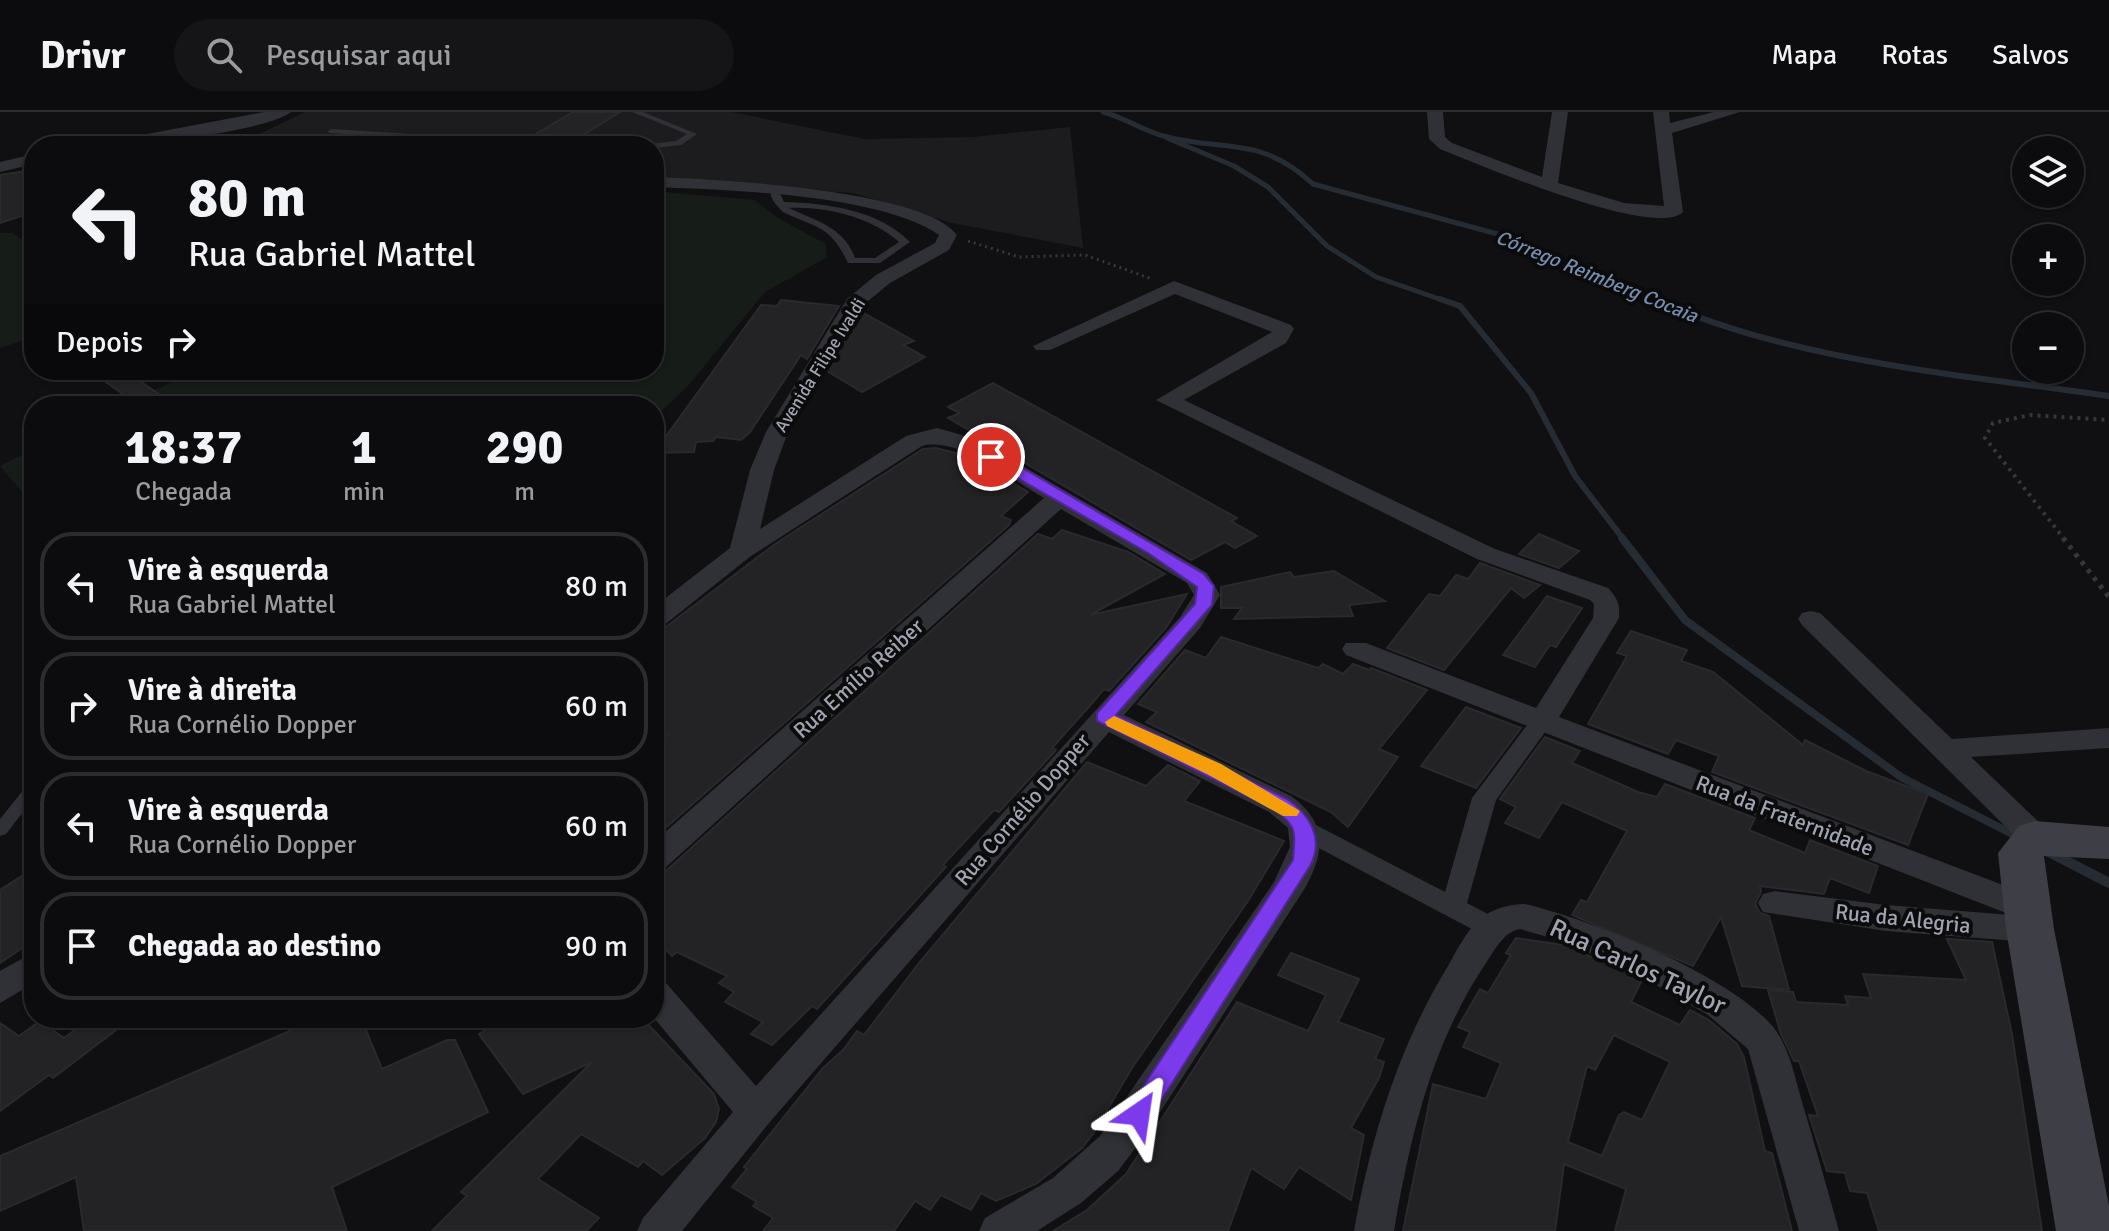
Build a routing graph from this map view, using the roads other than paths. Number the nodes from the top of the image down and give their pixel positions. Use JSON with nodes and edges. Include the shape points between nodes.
{"nodes":[{"id":1,"x":636,"y":112,"type":"edge"},
{"id":2,"x":1435,"y":112,"type":"edge"},
{"id":3,"x":1560,"y":112,"type":"edge"},
{"id":4,"x":1732,"y":112,"type":"edge"},
{"id":5,"x":276,"y":114,"type":"edge"},
{"id":6,"x":1662,"y":121,"type":"edge"},
{"id":7,"x":332,"y":131,"type":"dead end"},
{"id":8,"x":229,"y":136,"type":"edge"},
{"id":9,"x":411,"y":136,"type":"edge"},
{"id":10,"x":664,"y":145,"type":"edge"},
{"id":11,"x":24,"y":161,"type":"edge"},
{"id":12,"x":0,"y":167,"type":"edge"},
{"id":13,"x":664,"y":183,"type":"edge"},
{"id":14,"x":1549,"y":185,"type":"junction"},
{"id":15,"x":777,"y":197,"type":"junction"},
{"id":16,"x":1043,"y":346,"type":"dead end"},
{"id":17,"x":1061,"y":496,"type":"junction"},
{"id":18,"x":742,"y":551,"type":"junction"},
{"id":19,"x":664,"y":612,"type":"edge"},
{"id":20,"x":1811,"y":619,"type":"dead end"},
{"id":21,"x":1356,"y":649,"type":"dead end"},
{"id":22,"x":1103,"y":717,"type":"junction"},
{"id":23,"x":1542,"y":721,"type":"junction"},
{"id":24,"x":2109,"y":738,"type":"edge"},
{"id":25,"x":1945,"y":749,"type":"junction"},
{"id":26,"x":24,"y":800,"type":"edge"},
{"id":27,"x":0,"y":830,"type":"edge"},
{"id":28,"x":1305,"y":830,"type":"junction"},
{"id":29,"x":2029,"y":842,"type":"junction"},
{"id":30,"x":2109,"y":843,"type":"edge"},
{"id":31,"x":664,"y":851,"type":"edge"},
{"id":32,"x":1775,"y":903,"type":"dead end"},
{"id":33,"x":1453,"y":908,"type":"junction"},
{"id":34,"x":2029,"y":918,"type":"junction"},
{"id":35,"x":1492,"y":928,"type":"junction"},
{"id":36,"x":24,"y":972,"type":"edge"},
{"id":37,"x":0,"y":989,"type":"edge"},
{"id":38,"x":664,"y":1005,"type":"edge"},
{"id":39,"x":756,"y":1112,"type":"junction"},
{"id":40,"x":657,"y":1231,"type":"edge"},
{"id":41,"x":999,"y":1231,"type":"edge"},
{"id":42,"x":1374,"y":1231,"type":"edge"},
{"id":43,"x":1819,"y":1231,"type":"edge"},
{"id":44,"x":2085,"y":1231,"type":"edge"}],
"edges":[{"from":1,"to":10,"type":"lane","via":[[693,134]]},
{"from":2,"to":14,"type":"street","via":[[1440,142]]},
{"from":3,"to":14,"type":"street"},
{"from":4,"to":6,"type":"street"},
{"from":5,"to":8,"type":"street"},
{"from":6,"to":14,"type":"street","via":[[1674,212],[1624,208]]},
{"from":7,"to":9,"type":"lane"},
{"from":11,"to":12,"type":"street"},
{"from":13,"to":15,"type":"street"},
{"from":15,"to":15,"type":"lane","via":[[809,223],[838,234],[847,243],[851,261],[877,261],[905,242],[895,232],[836,209]]},
{"from":15,"to":18,"type":"street","name":"Avenida Filipe Ivaldi","via":[[873,204],[948,235],[934,252],[883,279],[854,303],[777,432]]},
{"from":16,"to":23,"type":"street","via":[[1174,287],[1284,329],[1279,339],[1167,400],[1486,554],[1603,598],[1606,618]]},
{"from":17,"to":18,"type":"street","name":"Rua Cornélio Dopper","via":[[957,438],[925,437]]},
{"from":17,"to":22,"type":"street","name":"Rua Cornélio Dopper","via":[[1205,586],[1203,605],[1190,622]]},
{"from":17,"to":31,"type":"street","name":"Rua Emílio Reiber"},
{"from":18,"to":19,"type":"street","name":"Rua Cornélio Dopper"},
{"from":20,"to":25,"type":"street"},
{"from":21,"to":23,"type":"street","name":"Rua da Fraternidade"},
{"from":22,"to":28,"type":"street","via":[[1280,804],[1298,816]]},
{"from":22,"to":39,"type":"street","name":"Rua Cornélio Dopper"},
{"from":23,"to":33,"type":"street","via":[[1484,798]]},
{"from":23,"to":34,"type":"street","name":"Rua da Fraternidade"},
{"from":24,"to":25,"type":"street"},
{"from":25,"to":29,"type":"street"},
{"from":26,"to":27,"type":"lane"},
{"from":28,"to":33,"type":"street"},
{"from":28,"to":41,"type":"street","via":[[1303,861],[1139,1114],[1078,1184]]},
{"from":29,"to":30,"type":"main road"},
{"from":29,"to":34,"type":"main road"},
{"from":32,"to":34,"type":"street","name":"Rua da Alegria","via":[[1886,918]]},
{"from":33,"to":35,"type":"street"},
{"from":34,"to":44,"type":"main road"},
{"from":35,"to":42,"type":"street","via":[[1434,1016],[1411,1071]]},
{"from":35,"to":43,"type":"street","name":"Rua Carlos Taylor","via":[[1518,917],[1569,931],[1713,997],[1752,1025],[1772,1064]]},
{"from":36,"to":37,"type":"street"},
{"from":38,"to":39,"type":"street"},
{"from":39,"to":40,"type":"street","name":"Rua Cornélio Dopper"}]}
